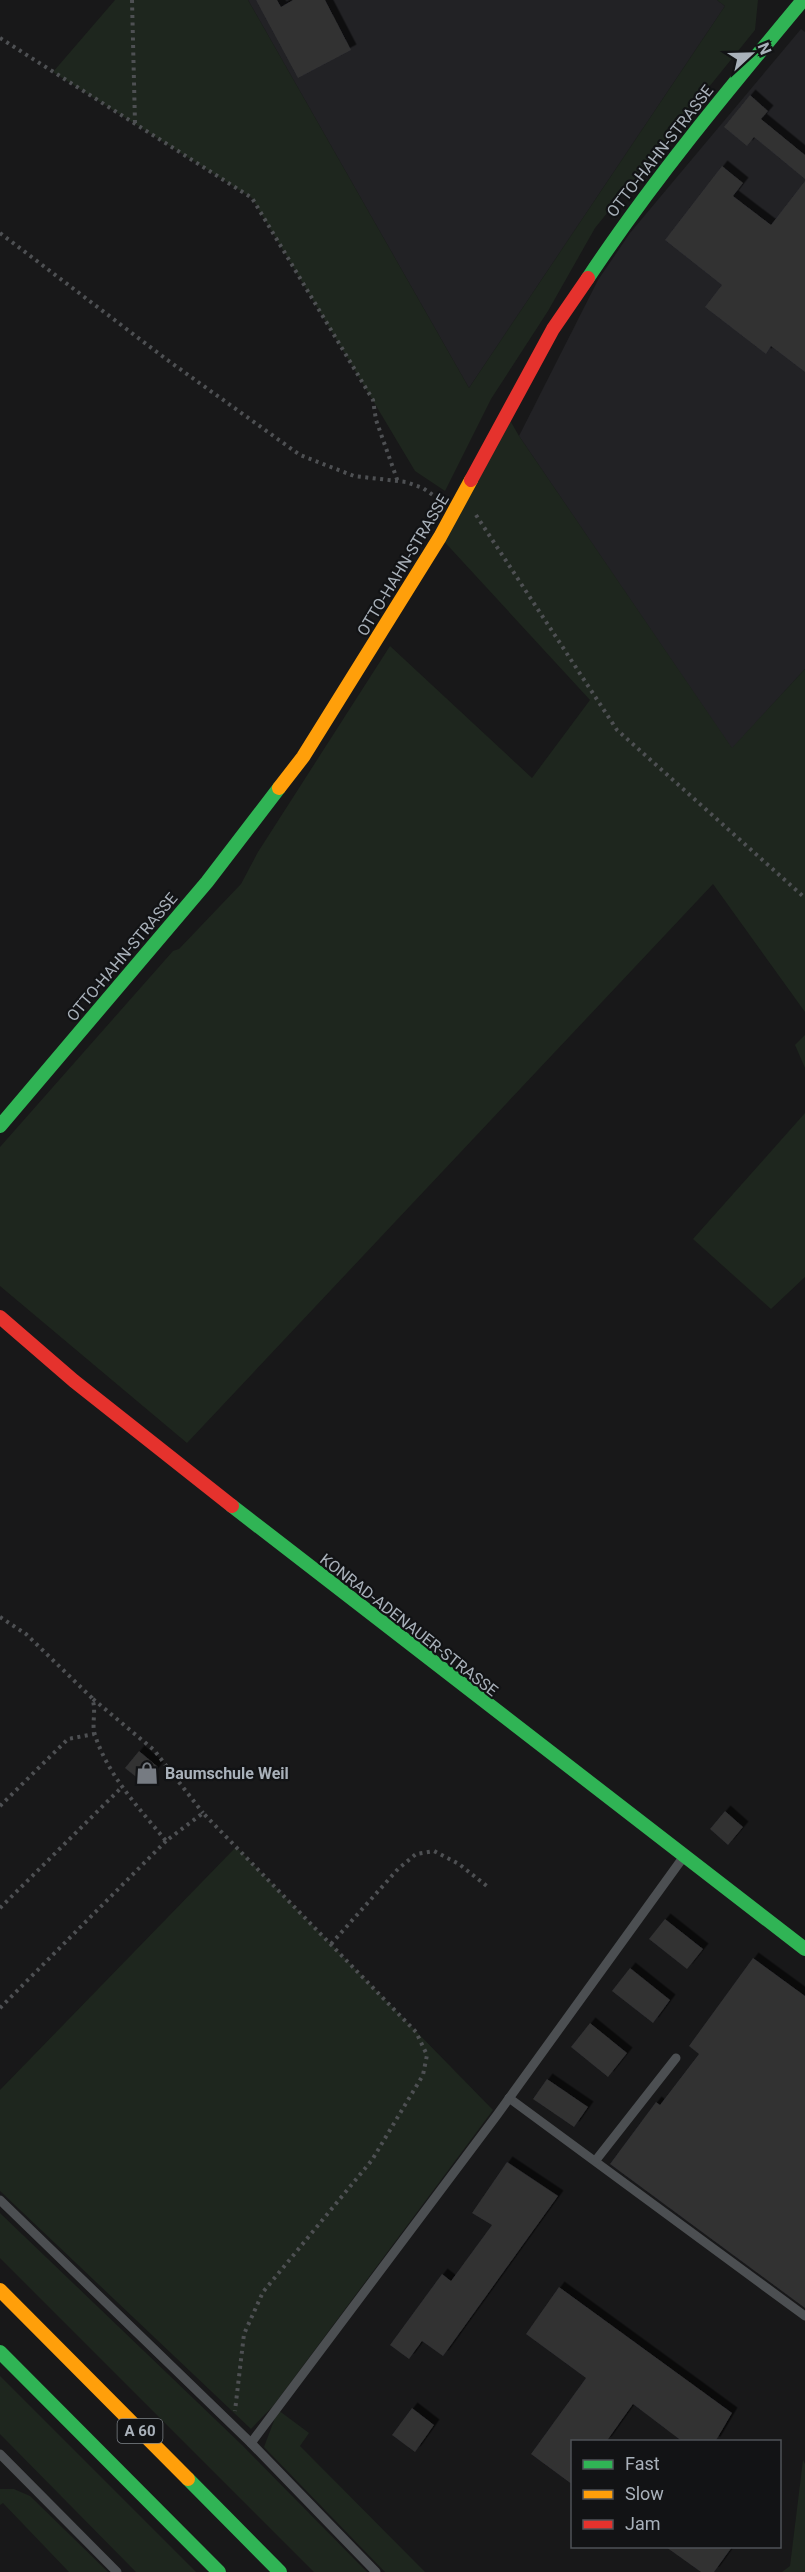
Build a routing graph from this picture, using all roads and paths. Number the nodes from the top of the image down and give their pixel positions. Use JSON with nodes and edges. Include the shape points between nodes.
{"nodes":[{"id":1,"x":132,"y":0,"type":"edge"},
{"id":2,"x":803,"y":0,"type":"edge"},
{"id":3,"x":0,"y":38,"type":"edge"},
{"id":4,"x":135,"y":124,"type":"junction"},
{"id":5,"x":0,"y":233,"type":"edge"},
{"id":6,"x":398,"y":482,"type":"junction"},
{"id":7,"x":463,"y":495,"type":"junction"},
{"id":8,"x":455,"y":510,"type":"junction"},
{"id":9,"x":805,"y":898,"type":"edge"},
{"id":10,"x":0,"y":1126,"type":"edge"},
{"id":11,"x":0,"y":1317,"type":"edge"},
{"id":12,"x":0,"y":1617,"type":"edge"},
{"id":13,"x":92,"y":1698,"type":"junction"},
{"id":14,"x":94,"y":1734,"type":"junction"},
{"id":15,"x":122,"y":1787,"type":"junction"},
{"id":16,"x":0,"y":1806,"type":"edge"},
{"id":17,"x":202,"y":1813,"type":"junction"},
{"id":18,"x":166,"y":1841,"type":"junction"},
{"id":19,"x":683,"y":1857,"type":"junction"},
{"id":20,"x":488,"y":1887,"type":"dead end"},
{"id":21,"x":0,"y":1908,"type":"edge"},
{"id":22,"x":330,"y":1944,"type":"junction"},
{"id":23,"x":805,"y":1949,"type":"edge"},
{"id":24,"x":0,"y":2008,"type":"edge"},
{"id":25,"x":676,"y":2058,"type":"dead end"},
{"id":26,"x":509,"y":2098,"type":"junction"},
{"id":27,"x":596,"y":2160,"type":"junction"},
{"id":28,"x":0,"y":2200,"type":"edge"},
{"id":29,"x":0,"y":2290,"type":"edge"},
{"id":30,"x":805,"y":2316,"type":"edge"},
{"id":31,"x":0,"y":2352,"type":"edge"},
{"id":32,"x":233,"y":2426,"type":"junction"},
{"id":33,"x":251,"y":2443,"type":"junction"},
{"id":34,"x":2,"y":2460,"type":"edge"},
{"id":35,"x":117,"y":2572,"type":"edge"},
{"id":36,"x":219,"y":2572,"type":"edge"},
{"id":37,"x":280,"y":2572,"type":"edge"},
{"id":38,"x":376,"y":2572,"type":"edge"}],
"edges":[{"from":1,"to":4,"type":"path"},
{"from":2,"to":7,"type":"main road","name":"OTTO-HAHN-STRASSE","via":[[629,216],[553,329]]},
{"from":3,"to":4,"type":"path"},
{"from":4,"to":6,"type":"path","via":[[252,198],[373,400],[375,420]]},
{"from":5,"to":6,"type":"path","via":[[300,455],[354,476]]},
{"from":6,"to":8,"type":"path","via":[[423,488]]},
{"from":7,"to":8,"type":"main road","name":"OTTO-HAHN-STRASSE"},
{"from":7,"to":9,"type":"path","via":[[617,730]]},
{"from":8,"to":10,"type":"main road","name":"OTTO-HAHN-STRASSE","via":[[303,758],[207,882]]},
{"from":11,"to":19,"type":"main road","name":"KONRAD-ADENAUER-STRASSE","via":[[299,1560]]},
{"from":12,"to":13,"type":"path","via":[[26,1634]]},
{"from":13,"to":14,"type":"path","via":[[96,1709]]},
{"from":13,"to":17,"type":"path","via":[[154,1750]]},
{"from":14,"to":15,"type":"path"},
{"from":14,"to":16,"type":"path","via":[[69,1739]]},
{"from":15,"to":18,"type":"path"},
{"from":15,"to":21,"type":"path"},
{"from":17,"to":18,"type":"path"},
{"from":17,"to":22,"type":"path"},
{"from":18,"to":24,"type":"path"},
{"from":19,"to":23,"type":"main road","name":"KONRAD-ADENAUER-STRASSE"},
{"from":19,"to":26,"type":"lane"},
{"from":20,"to":22,"type":"path","via":[[459,1864],[434,1851],[416,1854]]},
{"from":22,"to":32,"type":"path","via":[[416,2032],[427,2055],[423,2075],[372,2160],[263,2292],[244,2334]]},
{"from":25,"to":27,"type":"lane"},
{"from":26,"to":27,"type":"lane"},
{"from":26,"to":33,"type":"lane"},
{"from":27,"to":30,"type":"lane"},
{"from":28,"to":32,"type":"lane"},
{"from":29,"to":37,"type":"main road","number":"A 60"},
{"from":31,"to":36,"type":"main road","number":"A 60"},
{"from":32,"to":33,"type":"lane"},
{"from":33,"to":38,"type":"lane"},
{"from":34,"to":35,"type":"lane"}]}
